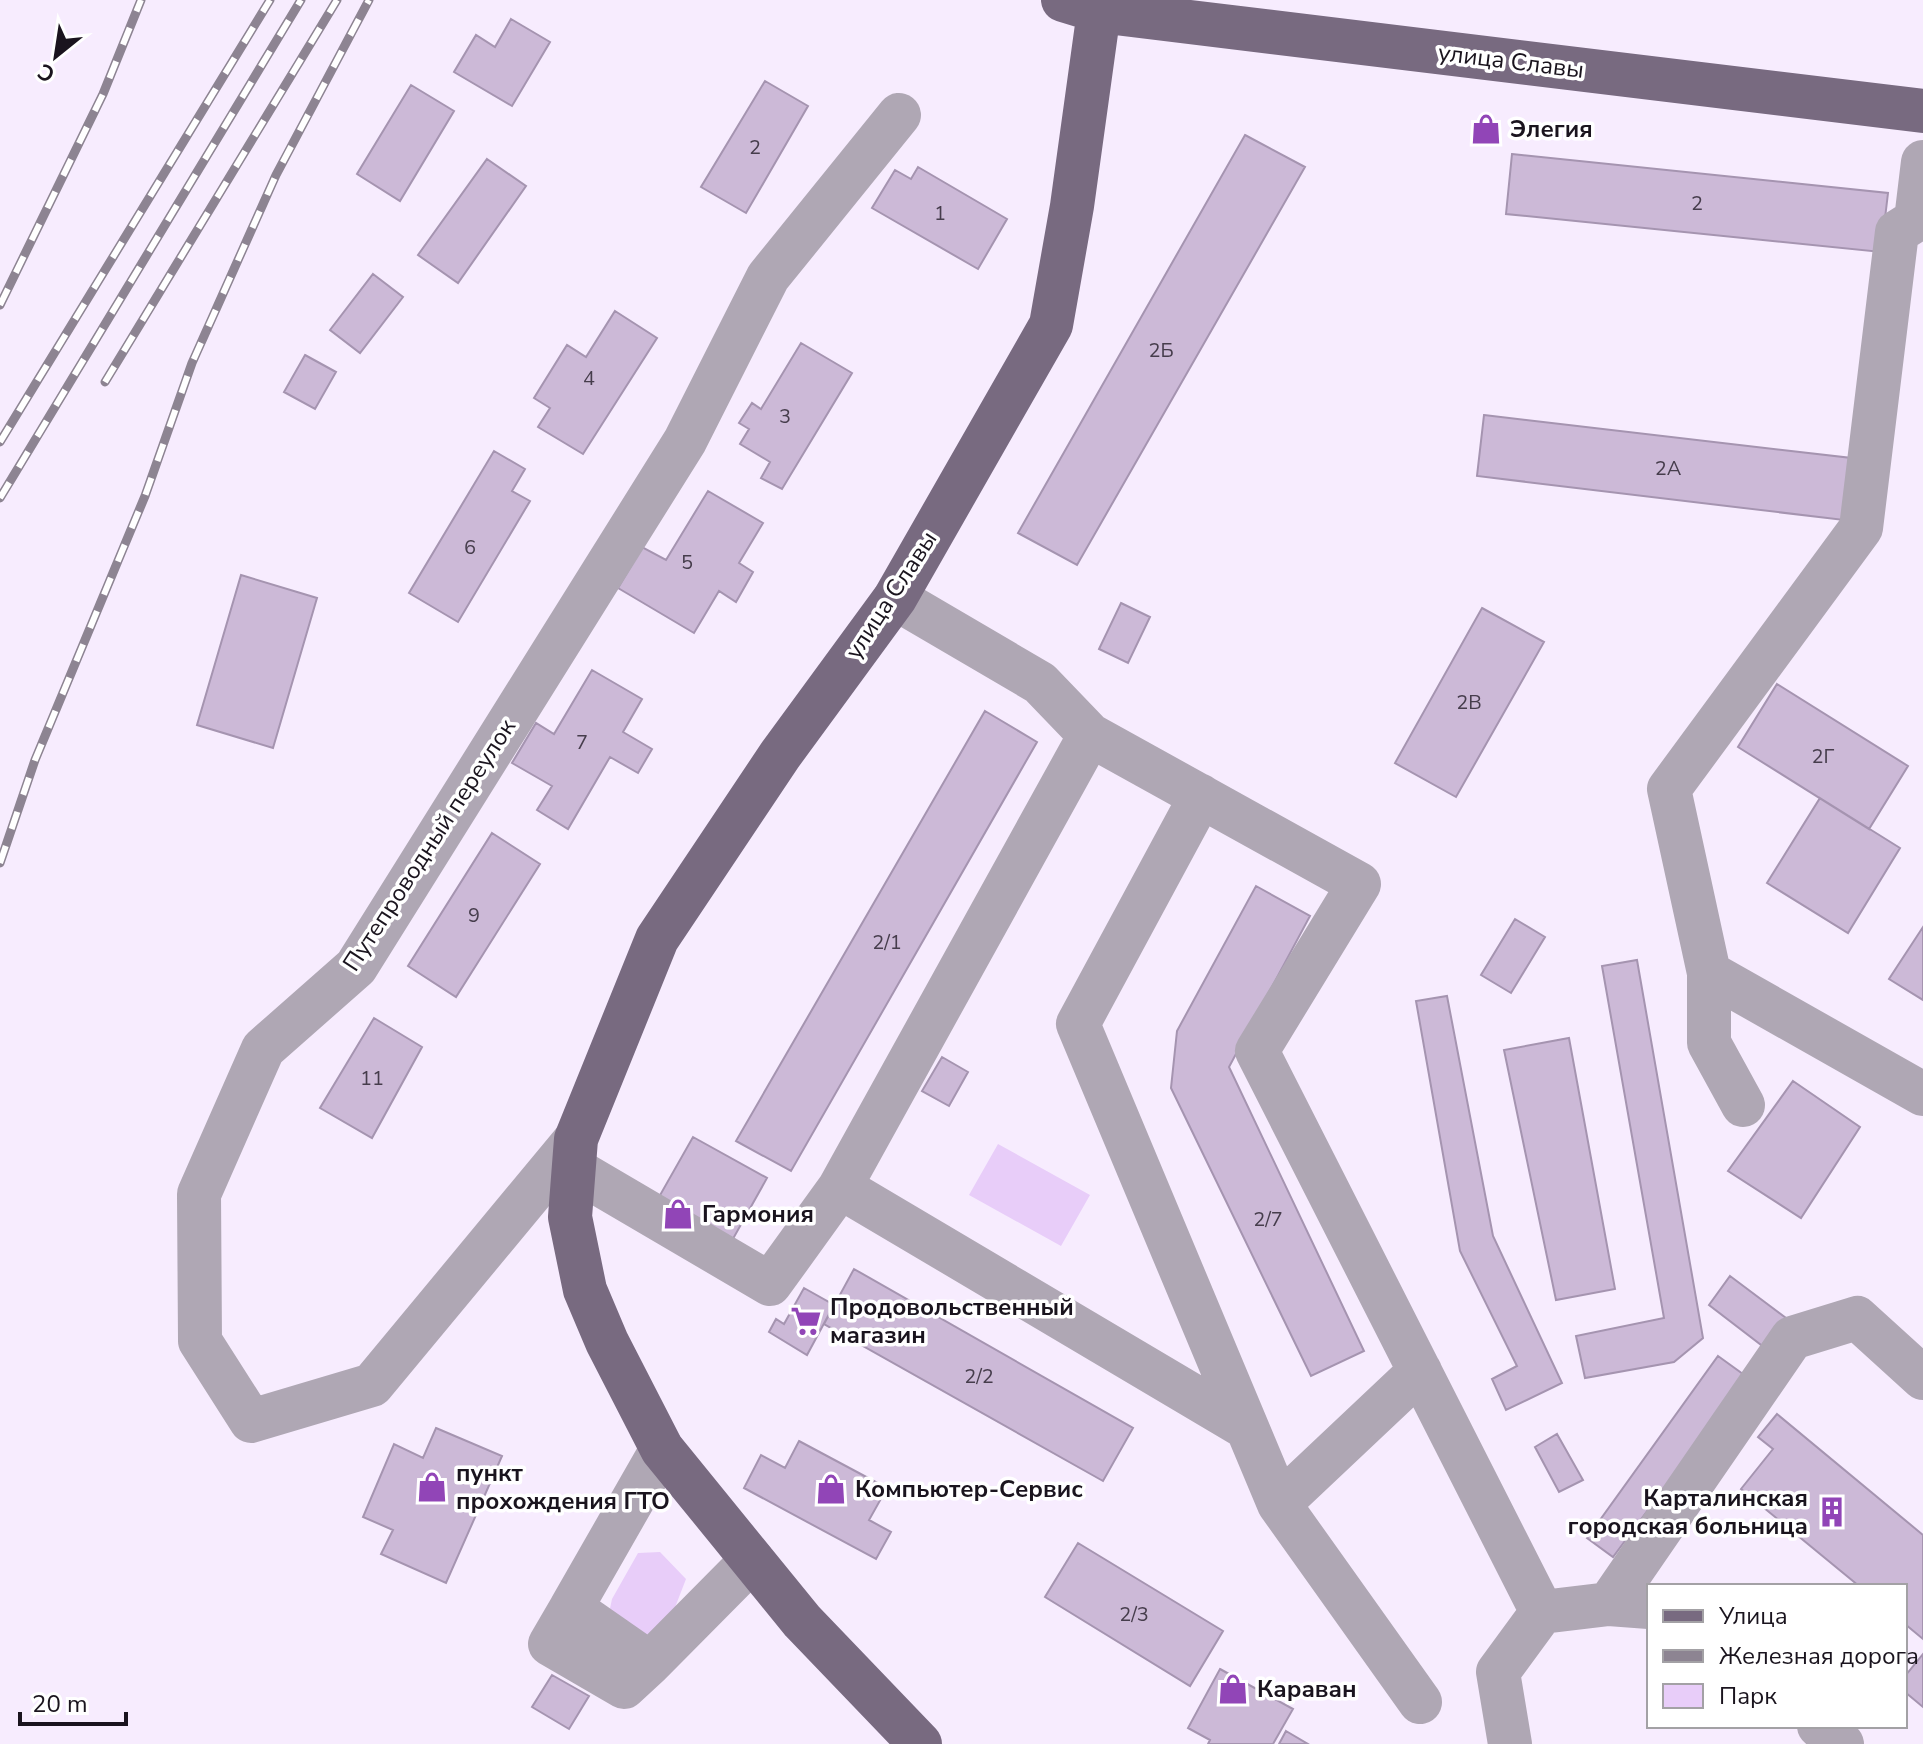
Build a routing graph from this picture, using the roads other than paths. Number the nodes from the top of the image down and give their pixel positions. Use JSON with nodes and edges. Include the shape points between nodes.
{"nodes":[{"id":1,"x":1089,"y":4,"type":"edge"},
{"id":2,"x":1923,"y":111,"type":"edge"},
{"id":3,"x":899,"y":115,"type":"dead end"},
{"id":4,"x":1923,"y":162,"type":"edge"},
{"id":5,"x":895,"y":598,"type":"junction"},
{"id":6,"x":1090,"y":735,"type":"junction"},
{"id":7,"x":1201,"y":796,"type":"junction"},
{"id":8,"x":1709,"y":973,"type":"junction"},
{"id":9,"x":1923,"y":1094,"type":"edge"},
{"id":10,"x":1743,"y":1105,"type":"dead end"},
{"id":11,"x":575,"y":1154,"type":"junction"},
{"id":12,"x":840,"y":1187,"type":"junction"},
{"id":13,"x":1420,"y":1371,"type":"junction"},
{"id":14,"x":1923,"y":1378,"type":"edge"},
{"id":15,"x":1247,"y":1428,"type":"junction"},
{"id":16,"x":662,"y":1449,"type":"junction"},
{"id":17,"x":1279,"y":1504,"type":"junction"},
{"id":18,"x":752,"y":1560,"type":"junction"},
{"id":19,"x":1629,"y":1606,"type":"edge"},
{"id":20,"x":1542,"y":1612,"type":"junction"},
{"id":21,"x":1420,"y":1702,"type":"dead end"},
{"id":22,"x":1822,"y":1728,"type":"edge"},
{"id":23,"x":920,"y":1744,"type":"edge"},
{"id":24,"x":1510,"y":1744,"type":"edge"},
{"id":25,"x":1842,"y":1744,"type":"edge"}],
"edges":[{"from":1,"to":2,"type":"main road","name":"улица Славы"},
{"from":1,"to":5,"type":"main road","name":"улица Славы","via":[[1072,206],[1051,325]]},
{"from":3,"to":11,"type":"street","name":"Путепроводный переулок","via":[[768,277],[685,441],[356,967],[263,1049],[199,1194],[200,1341],[251,1421],[372,1385]]},
{"from":4,"to":8,"type":"street","via":[[1916,220],[1897,232],[1861,528],[1669,789]]},
{"from":5,"to":6,"type":"street","via":[[1040,683]]},
{"from":5,"to":11,"type":"main road","name":"улица Славы","via":[[780,755],[657,939]]},
{"from":6,"to":7,"type":"street"},
{"from":6,"to":12,"type":"street"},
{"from":7,"to":13,"type":"street","via":[[1359,884],[1257,1051]]},
{"from":7,"to":15,"type":"street","via":[[1078,1024]]},
{"from":8,"to":9,"type":"street"},
{"from":8,"to":10,"type":"street","via":[[1709,1043]]},
{"from":11,"to":12,"type":"street","via":[[770,1284]]},
{"from":11,"to":16,"type":"main road","name":"улица Славы","via":[[570,1217],[585,1290]]},
{"from":12,"to":15,"type":"street"},
{"from":13,"to":17,"type":"street"},
{"from":13,"to":20,"type":"street"},
{"from":14,"to":19,"type":"street","via":[[1857,1318],[1792,1338]]},
{"from":15,"to":17,"type":"street"},
{"from":16,"to":18,"type":"main road","name":"улица Славы"},
{"from":16,"to":18,"type":"street","via":[[571,1608],[650,1663]]},
{"from":17,"to":21,"type":"street"},
{"from":18,"to":23,"type":"main road","name":"улица Славы","via":[[802,1621]]},
{"from":19,"to":20,"type":"street"},
{"from":20,"to":24,"type":"street","via":[[1498,1672]]},
{"from":22,"to":25,"type":"street"}]}
